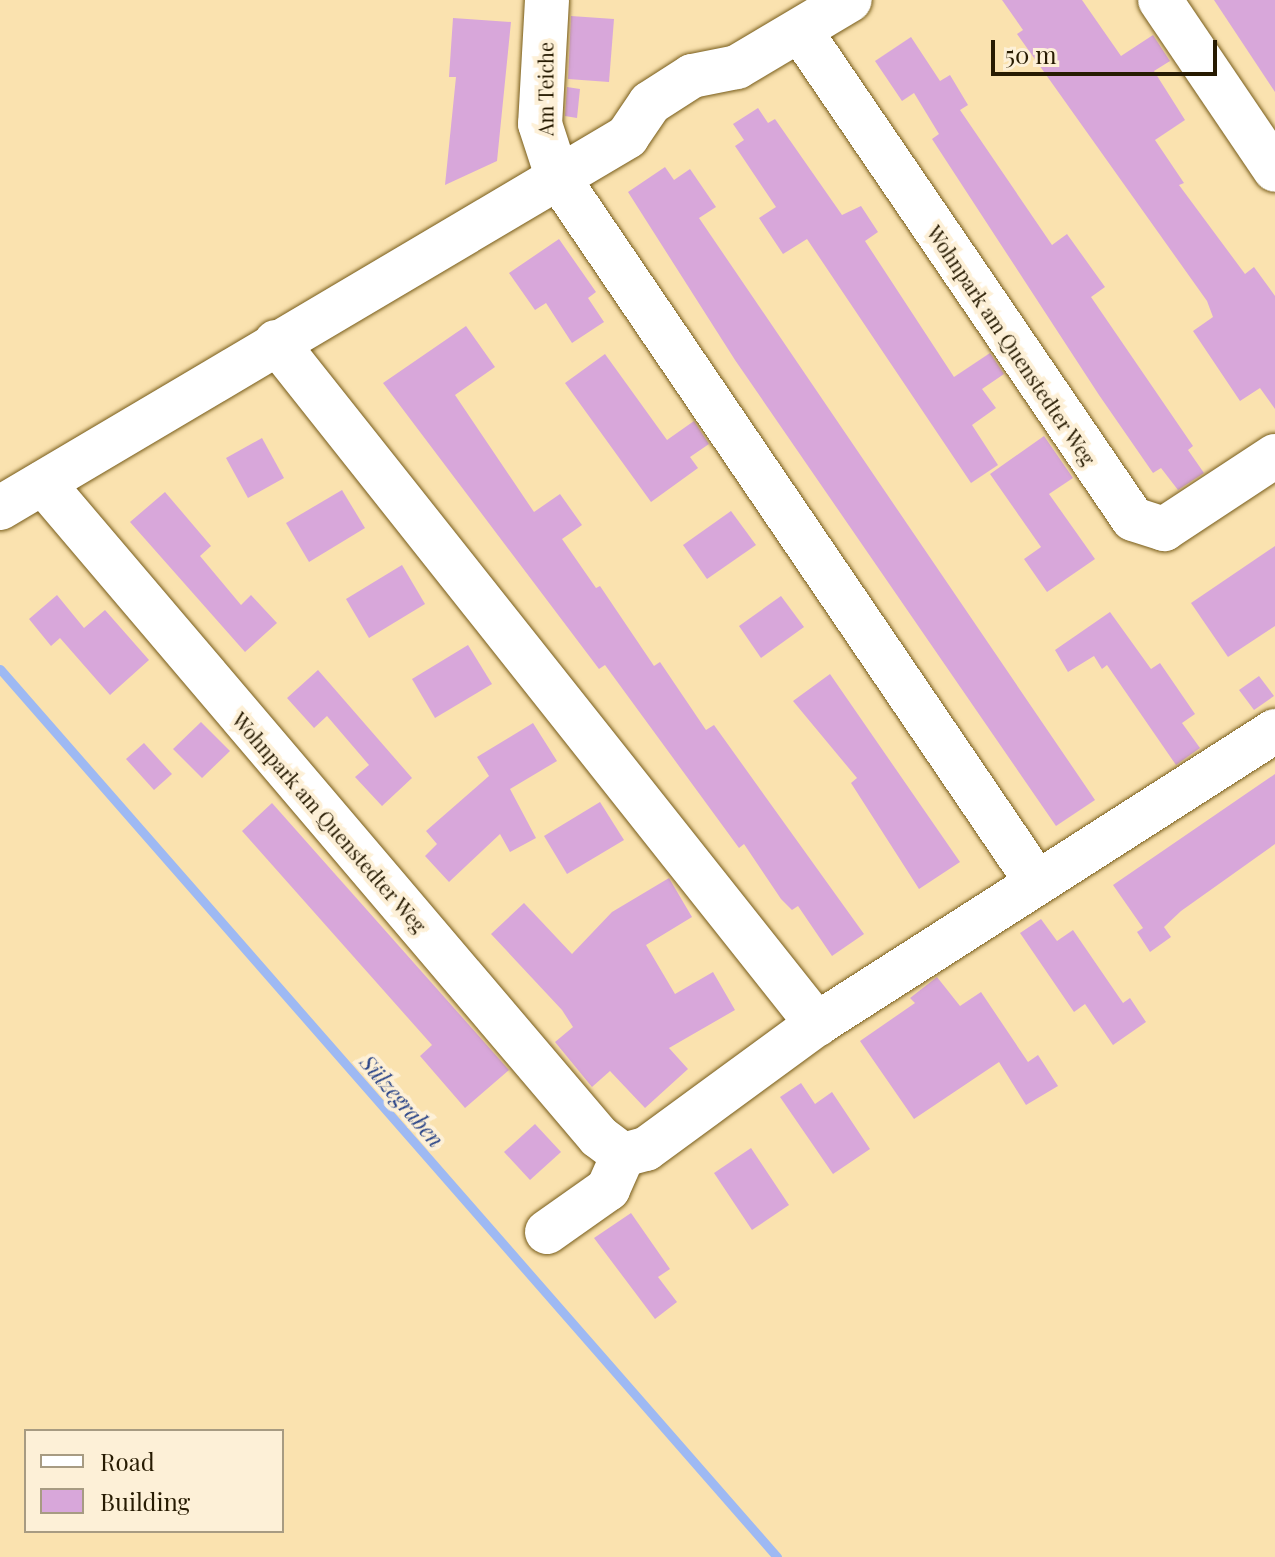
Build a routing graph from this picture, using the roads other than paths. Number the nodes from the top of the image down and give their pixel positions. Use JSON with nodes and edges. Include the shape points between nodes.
{"nodes":[{"id":1,"x":547,"y":0,"type":"edge"},
{"id":2,"x":1160,"y":0,"type":"edge"},
{"id":3,"x":827,"y":11,"type":"edge"},
{"id":4,"x":1275,"y":170,"type":"edge"},
{"id":5,"x":557,"y":176,"type":"junction"},
{"id":6,"x":276,"y":342,"type":"junction"},
{"id":7,"x":1275,"y":456,"type":"edge"},
{"id":8,"x":43,"y":483,"type":"junction"},
{"id":9,"x":0,"y":508,"type":"edge"},
{"id":10,"x":1275,"y":731,"type":"edge"},
{"id":11,"x":1036,"y":881,"type":"junction"},
{"id":12,"x":817,"y":1024,"type":"junction"},
{"id":13,"x":623,"y":1155,"type":"junction"},
{"id":14,"x":547,"y":1232,"type":"dead end"}],
"edges":[{"from":1,"to":5,"type":"street","name":"Am Teiche","via":[[540,124]]},
{"from":2,"to":4,"type":"street"},
{"from":3,"to":5,"type":"street","name":"Wohnpark am Quenstedter Weg","via":[[718,75],[692,76],[650,103],[627,137]]},
{"from":3,"to":7,"type":"street","name":"Wohnpark am Quenstedter Weg","via":[[1133,519],[1164,529]]},
{"from":5,"to":6,"type":"street","name":"Wohnpark am Quenstedter Weg"},
{"from":5,"to":11,"type":"street"},
{"from":6,"to":8,"type":"street","name":"Wohnpark am Quenstedter Weg"},
{"from":6,"to":12,"type":"street"},
{"from":8,"to":9,"type":"street","name":"Wohnpark am Quenstedter Weg"},
{"from":8,"to":13,"type":"street","name":"Wohnpark am Quenstedter Weg","via":[[589,1125]]},
{"from":10,"to":11,"type":"street","via":[[1158,811],[1114,830]]},
{"from":11,"to":12,"type":"street"},
{"from":12,"to":13,"type":"street","via":[[646,1149]]},
{"from":13,"to":14,"type":"street","via":[[608,1189]]}]}
